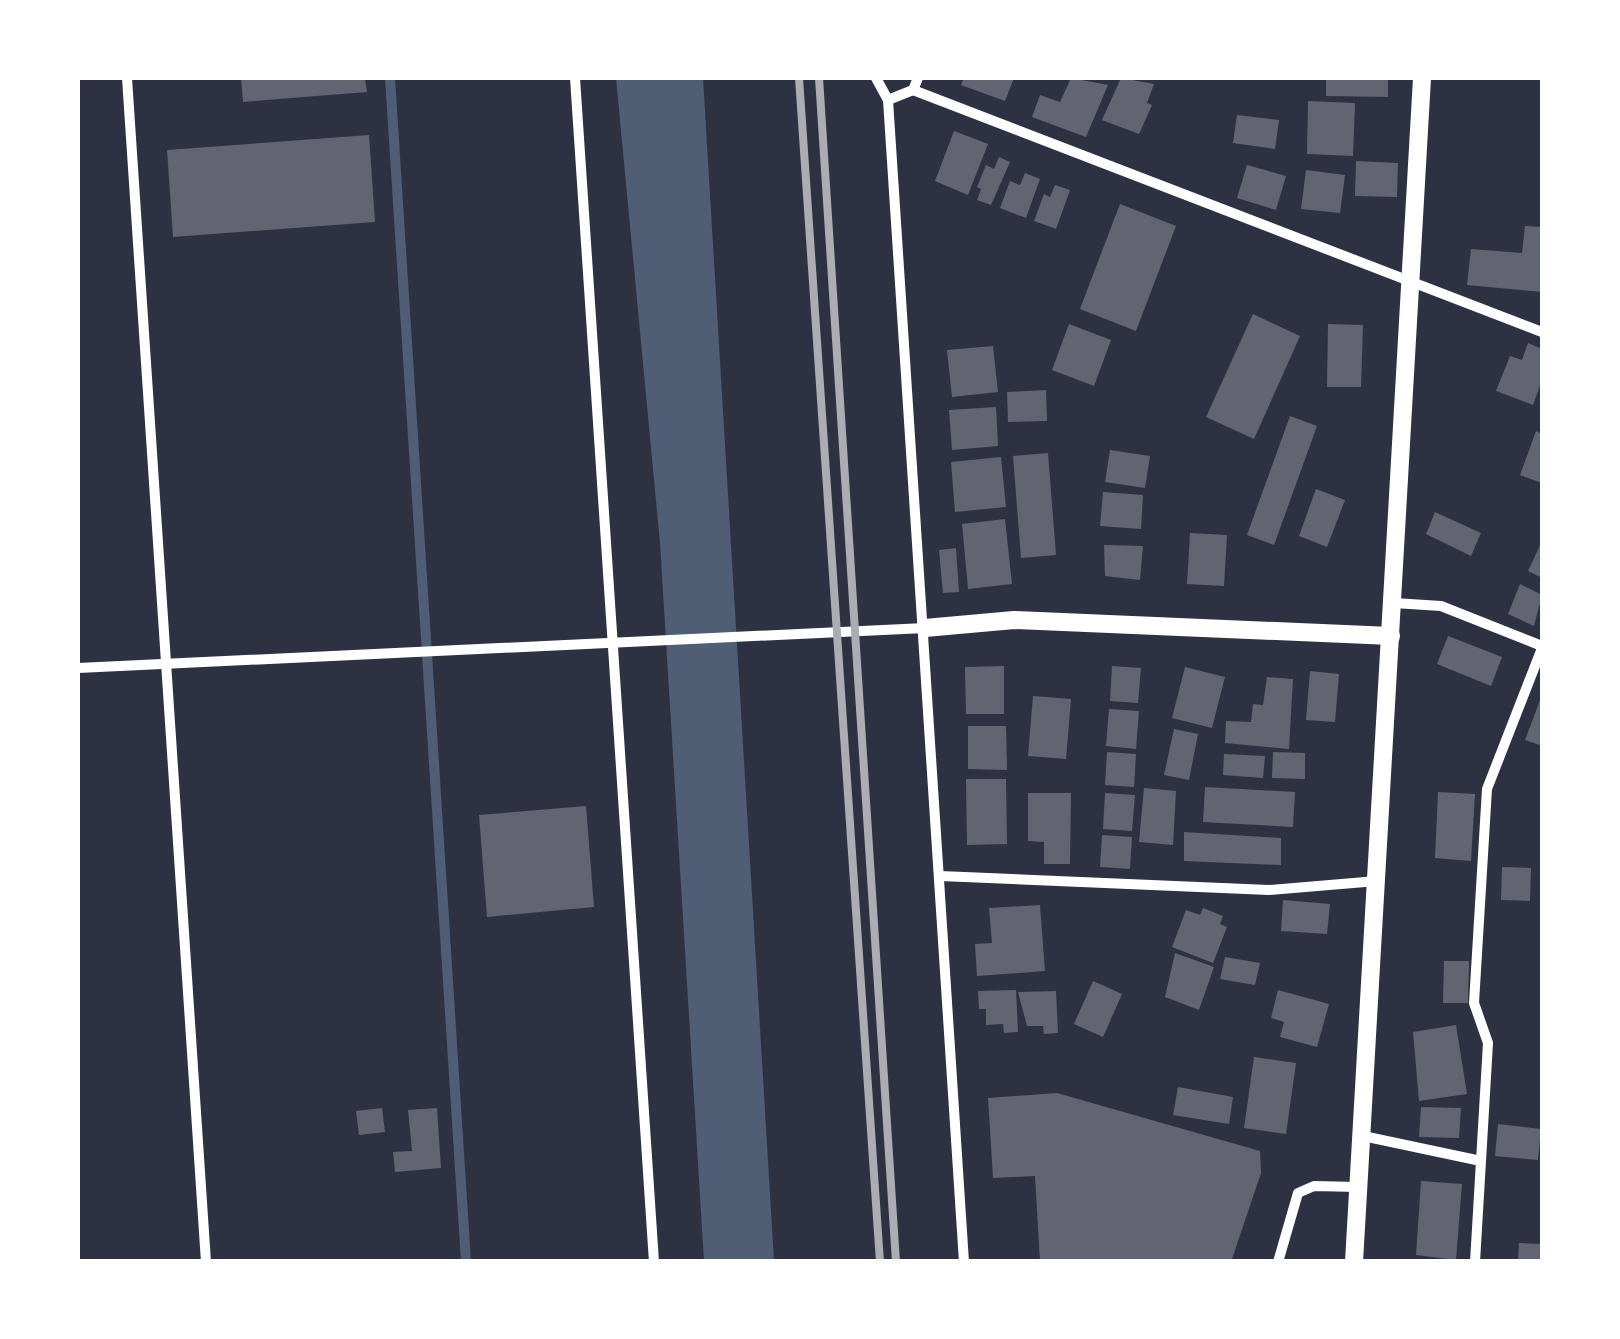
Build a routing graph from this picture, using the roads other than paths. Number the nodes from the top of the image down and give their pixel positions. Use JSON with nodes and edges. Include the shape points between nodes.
{"nodes":[{"id":1,"x":127,"y":78,"type":"edge"},
{"id":2,"x":575,"y":78,"type":"edge"},
{"id":3,"x":876,"y":78,"type":"edge"},
{"id":4,"x":918,"y":78,"type":"edge"},
{"id":5,"x":1422,"y":78,"type":"edge"},
{"id":6,"x":913,"y":90,"type":"junction"},
{"id":7,"x":888,"y":100,"type":"junction"},
{"id":8,"x":1409,"y":279,"type":"junction"},
{"id":9,"x":1542,"y":332,"type":"edge"},
{"id":10,"x":1394,"y":603,"type":"junction"},
{"id":11,"x":925,"y":628,"type":"junction"},
{"id":12,"x":1390,"y":636,"type":"junction"},
{"id":13,"x":614,"y":645,"type":"junction"},
{"id":14,"x":1542,"y":647,"type":"edge"},
{"id":15,"x":166,"y":662,"type":"junction"},
{"id":16,"x":78,"y":668,"type":"edge"},
{"id":17,"x":940,"y":876,"type":"junction"},
{"id":18,"x":1378,"y":881,"type":"junction"},
{"id":19,"x":1362,"y":1136,"type":"junction"},
{"id":20,"x":1480,"y":1161,"type":"junction"},
{"id":21,"x":1358,"y":1187,"type":"junction"},
{"id":22,"x":206,"y":1262,"type":"edge"},
{"id":23,"x":654,"y":1262,"type":"edge"},
{"id":24,"x":964,"y":1262,"type":"edge"},
{"id":25,"x":1278,"y":1262,"type":"edge"},
{"id":26,"x":1354,"y":1262,"type":"edge"},
{"id":27,"x":1474,"y":1262,"type":"edge"}],
"edges":[{"from":1,"to":15,"type":"street"},
{"from":2,"to":13,"type":"street"},
{"from":3,"to":7,"type":"street"},
{"from":4,"to":6,"type":"street"},
{"from":5,"to":8,"type":"street"},
{"from":6,"to":7,"type":"street"},
{"from":6,"to":8,"type":"street"},
{"from":7,"to":11,"type":"street"},
{"from":8,"to":9,"type":"street"},
{"from":8,"to":10,"type":"street"},
{"from":10,"to":12,"type":"street"},
{"from":10,"to":14,"type":"street","via":[[1441,606]]},
{"from":11,"to":12,"type":"street","via":[[1014,620]]},
{"from":11,"to":13,"type":"street"},
{"from":11,"to":17,"type":"street"},
{"from":12,"to":18,"type":"street"},
{"from":13,"to":15,"type":"street"},
{"from":13,"to":23,"type":"street"},
{"from":14,"to":20,"type":"street","via":[[1487,789],[1474,1003],[1488,1044]]},
{"from":15,"to":16,"type":"street"},
{"from":15,"to":22,"type":"street"},
{"from":17,"to":18,"type":"street","via":[[1268,890]]},
{"from":17,"to":24,"type":"street"},
{"from":18,"to":19,"type":"street"},
{"from":19,"to":20,"type":"street"},
{"from":19,"to":21,"type":"street"},
{"from":20,"to":27,"type":"street"},
{"from":21,"to":25,"type":"street","via":[[1314,1186],[1298,1193]]},
{"from":21,"to":26,"type":"street"}]}
